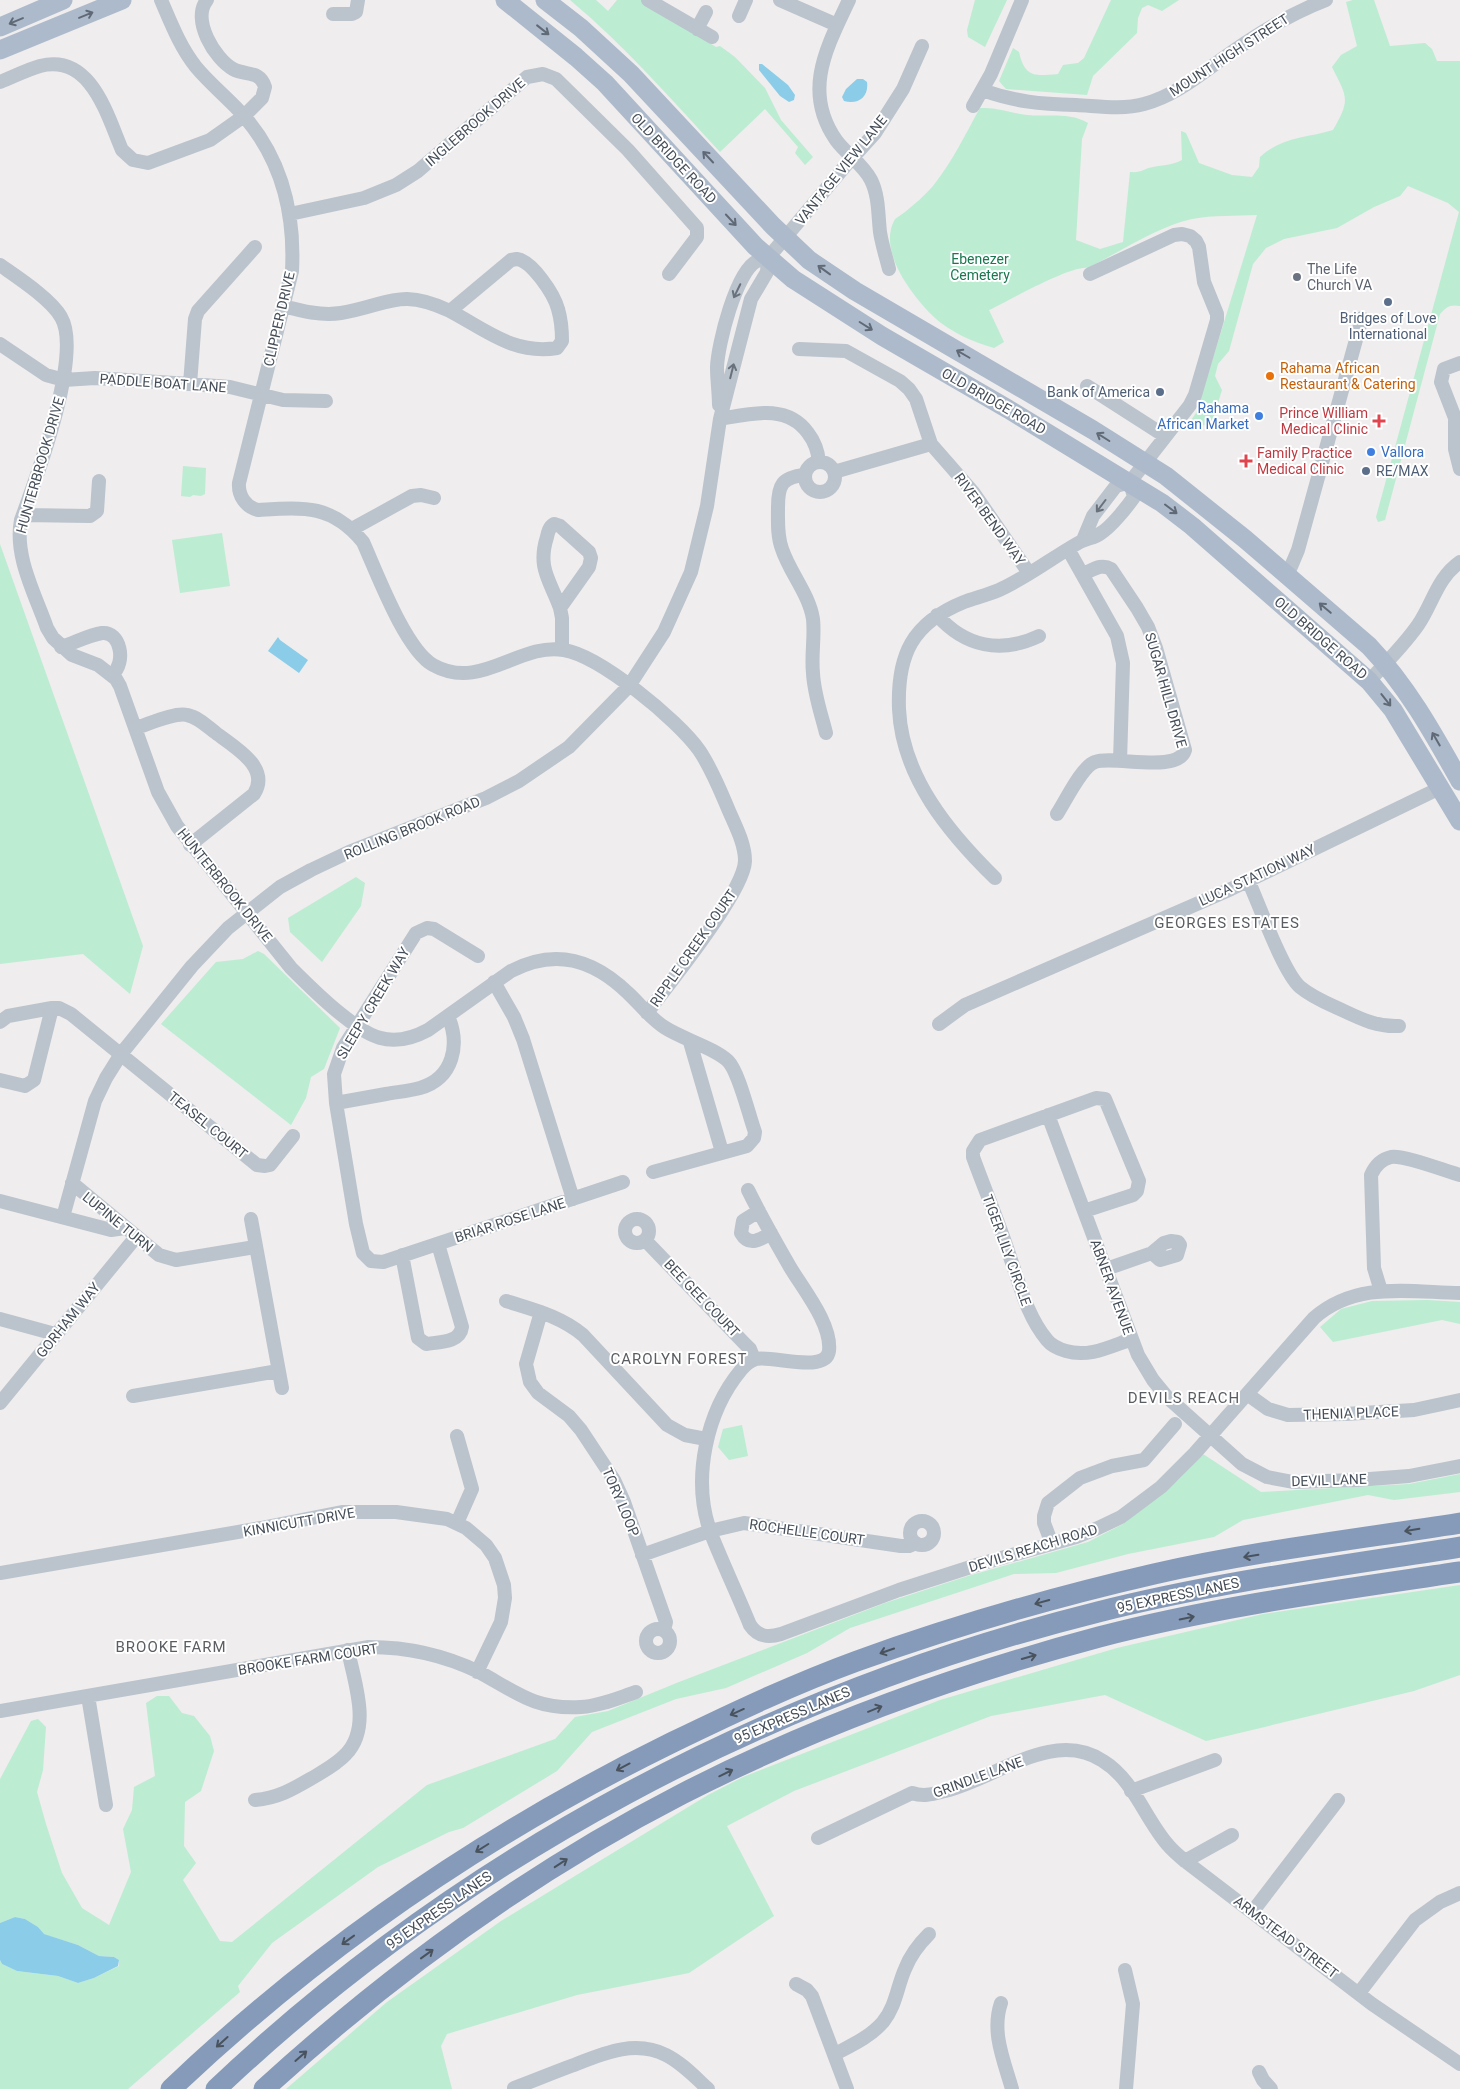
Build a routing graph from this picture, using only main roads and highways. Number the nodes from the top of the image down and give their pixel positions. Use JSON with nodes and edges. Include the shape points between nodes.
{"nodes":[{"id":1,"x":64,"y":0,"type":"edge"},
{"id":2,"x":122,"y":0,"type":"edge"},
{"id":3,"x":504,"y":0,"type":"edge"},
{"id":4,"x":545,"y":0,"type":"edge"},
{"id":5,"x":0,"y":27,"type":"edge"},
{"id":6,"x":0,"y":50,"type":"edge"},
{"id":7,"x":1460,"y":782,"type":"edge"},
{"id":8,"x":1460,"y":821,"type":"edge"},
{"id":9,"x":1460,"y":1523,"type":"edge"},
{"id":10,"x":1460,"y":1547,"type":"edge"},
{"id":11,"x":1460,"y":1572,"type":"edge"},
{"id":12,"x":171,"y":2089,"type":"edge"},
{"id":13,"x":216,"y":2089,"type":"edge"},
{"id":14,"x":264,"y":2089,"type":"edge"}],
"edges":[{"from":1,"to":5,"type":"main road","one_way":true},
{"from":6,"to":2,"type":"main road","one_way":true},
{"from":3,"to":8,"type":"main road","name":"OLD BRIDGE ROAD","one_way":true,"via":[[605,83],[768,258],[793,279],[882,336],[1130,482],[1192,526],[1370,681],[1393,710]]},
{"from":7,"to":4,"type":"main road","name":"OLD BRIDGE ROAD","one_way":true,"via":[[1417,705],[1369,646],[1166,476],[855,291],[809,260],[631,74]]},
{"from":9,"to":12,"type":"highway","one_way":true,"via":[[1239,1558],[1089,1590],[936,1634],[786,1690],[636,1760],[468,1856],[294,1980],[246,2019]]},
{"from":10,"to":13,"type":"highway","name":"95 EXPRESS LANES","via":[[1250,1580],[1100,1611],[891,1675],[747,1734],[600,1808],[465,1890],[342,1980]]},
{"from":14,"to":11,"type":"highway","one_way":true,"via":[[402,1973],[554,1868],[682,1794],[814,1733],[988,1668],[1101,1636],[1266,1602]]}]}
